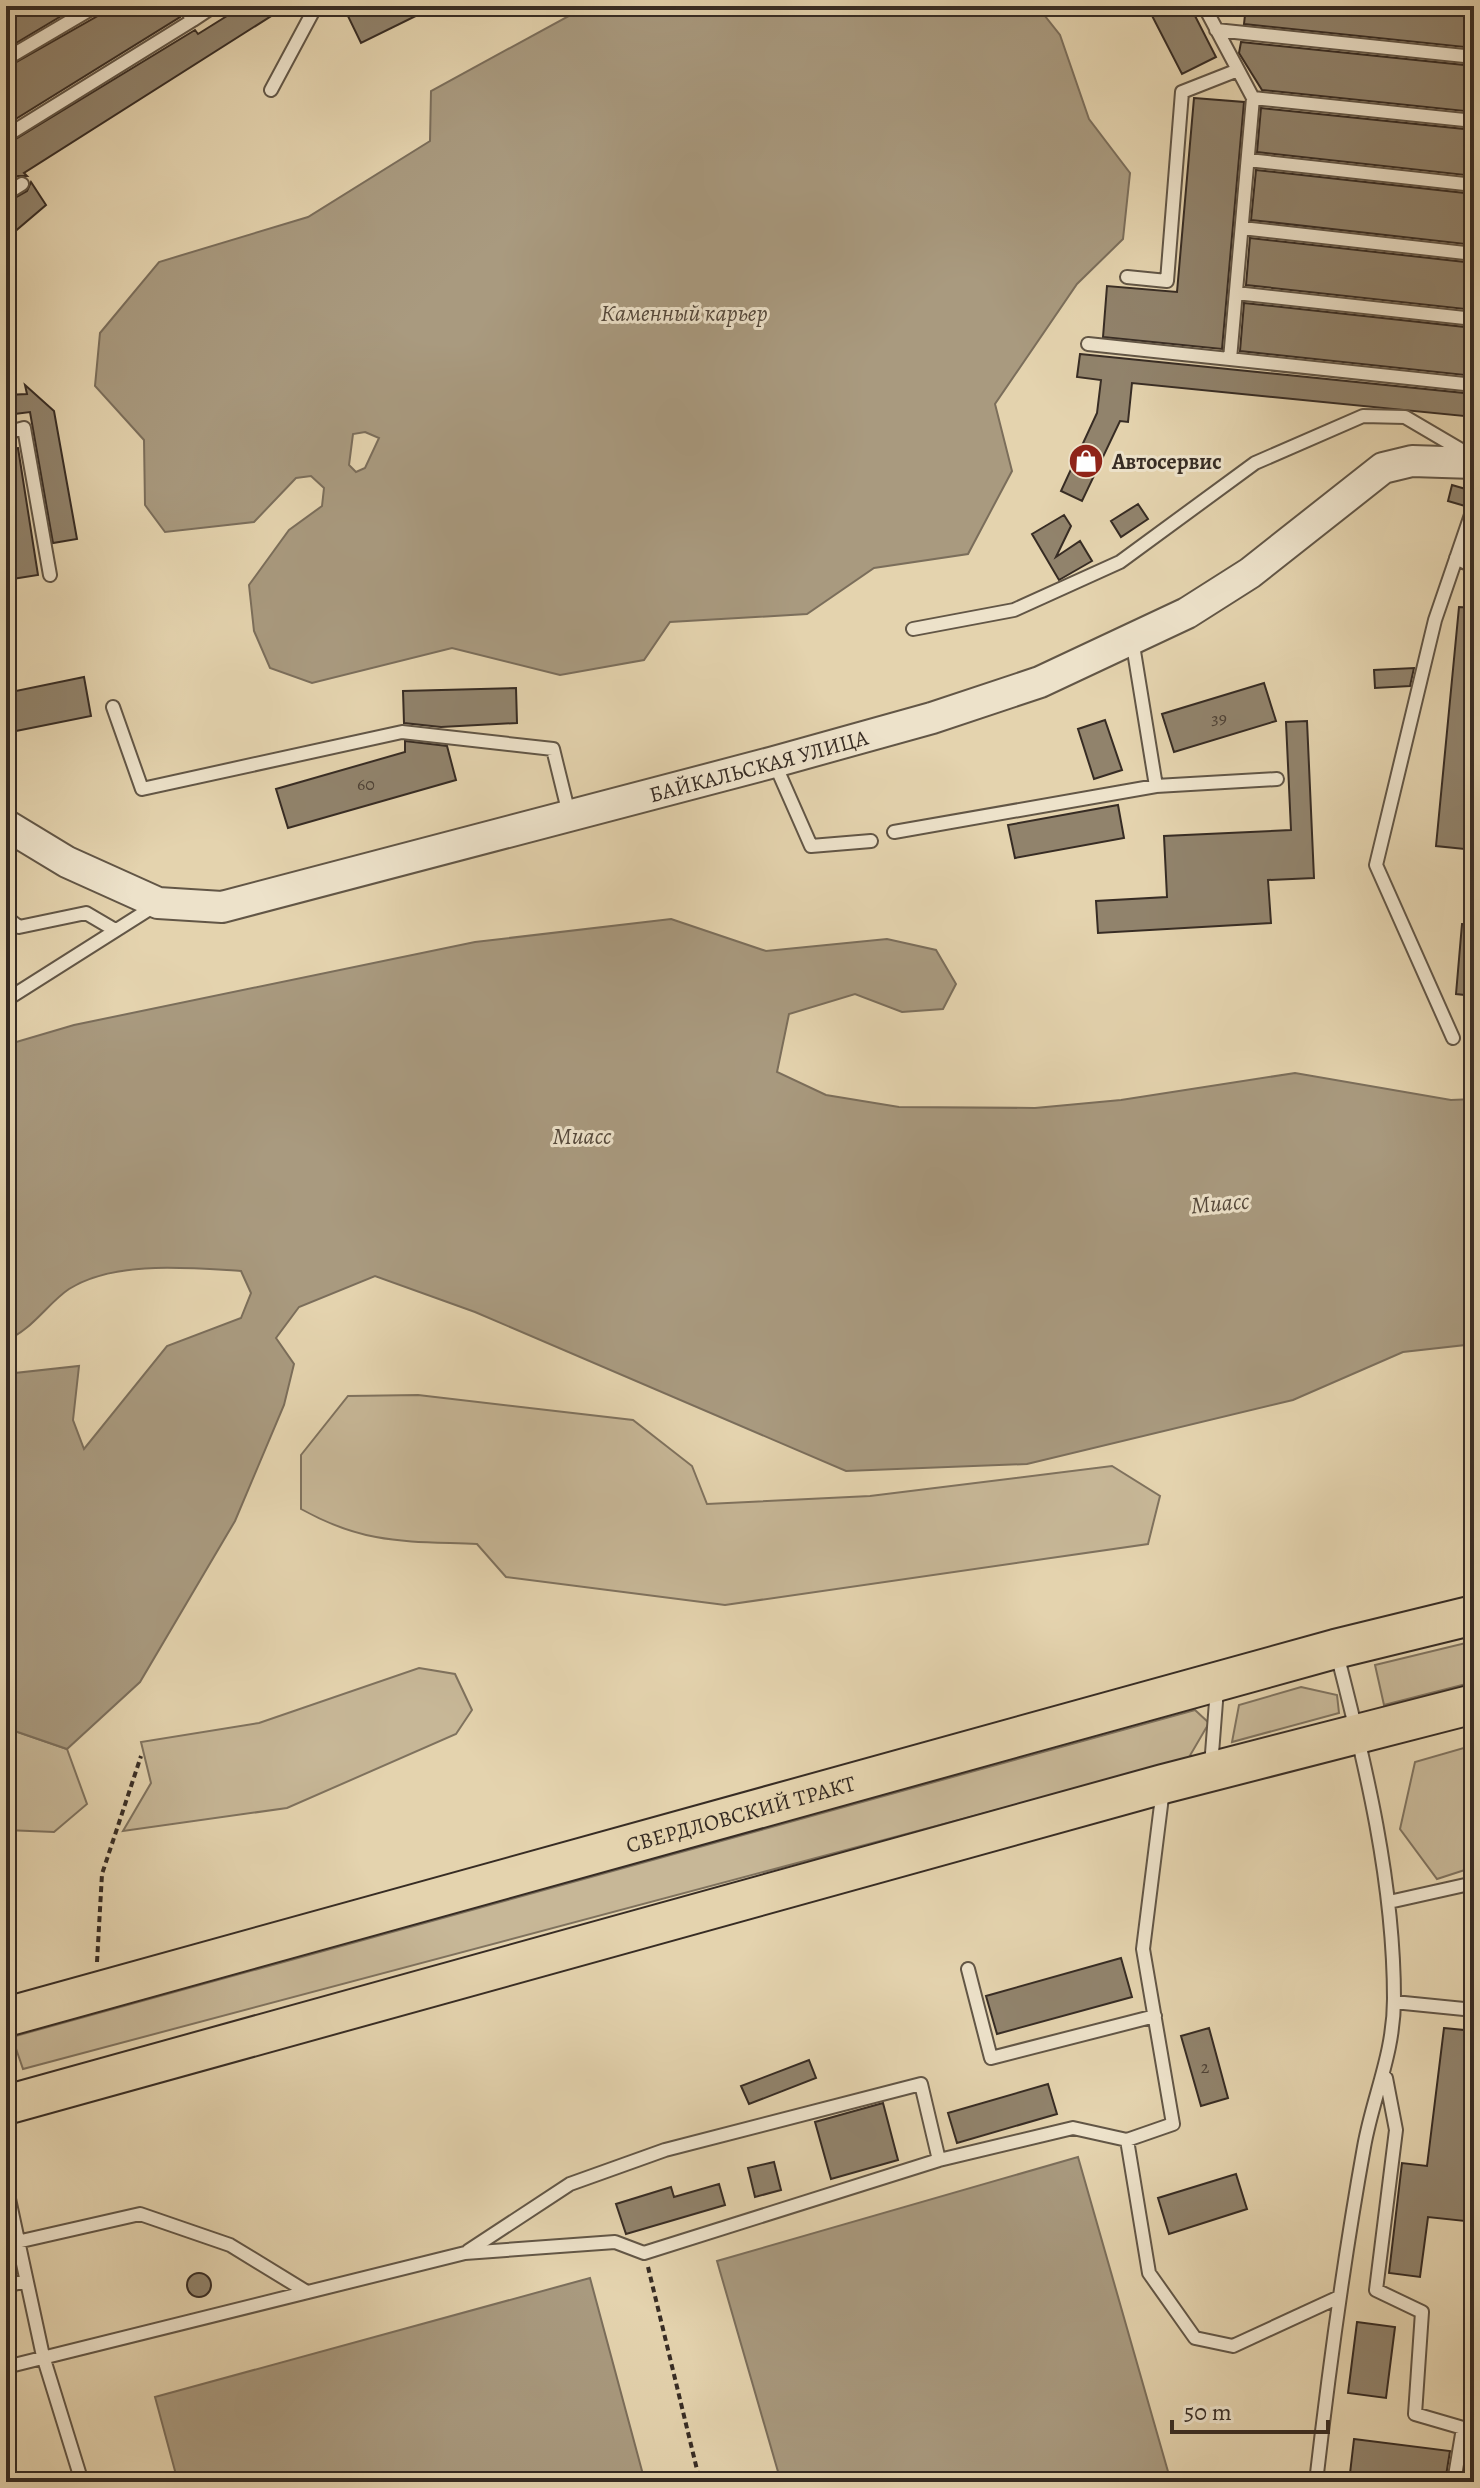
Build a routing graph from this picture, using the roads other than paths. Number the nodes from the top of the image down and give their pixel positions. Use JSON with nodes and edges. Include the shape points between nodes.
{"nodes":[{"id":1,"x":96,"y":6,"type":"edge"},
{"id":2,"x":184,"y":6,"type":"edge"},
{"id":3,"x":214,"y":6,"type":"edge"},
{"id":4,"x":316,"y":6,"type":"edge"},
{"id":5,"x":1204,"y":6,"type":"edge"},
{"id":6,"x":193,"y":20,"type":"junction"},
{"id":7,"x":1216,"y":30,"type":"junction"},
{"id":8,"x":1474,"y":57,"type":"edge"},
{"id":9,"x":6,"y":59,"type":"edge"},
{"id":10,"x":1238,"y":70,"type":"junction"},
{"id":11,"x":271,"y":90,"type":"dead end"},
{"id":12,"x":1253,"y":98,"type":"junction"},
{"id":13,"x":1474,"y":121,"type":"edge"},
{"id":14,"x":6,"y":136,"type":"edge"},
{"id":15,"x":1248,"y":160,"type":"junction"},
{"id":16,"x":22,"y":184,"type":"dead end"},
{"id":17,"x":1474,"y":185,"type":"edge"},
{"id":18,"x":6,"y":194,"type":"edge"},
{"id":19,"x":1242,"y":228,"type":"junction"},
{"id":20,"x":1474,"y":254,"type":"edge"},
{"id":21,"x":1127,"y":277,"type":"dead end"},
{"id":22,"x":1236,"y":293,"type":"junction"},
{"id":23,"x":1474,"y":319,"type":"edge"},
{"id":24,"x":1088,"y":344,"type":"dead end"},
{"id":25,"x":1230,"y":359,"type":"junction"},
{"id":26,"x":1474,"y":385,"type":"edge"},
{"id":27,"x":6,"y":433,"type":"edge"},
{"id":28,"x":1474,"y":460,"type":"edge"},
{"id":29,"x":1474,"y":506,"type":"edge"},
{"id":30,"x":1456,"y":558,"type":"junction"},
{"id":31,"x":1474,"y":567,"type":"edge"},
{"id":32,"x":50,"y":575,"type":"dead end"},
{"id":33,"x":913,"y":629,"type":"dead end"},
{"id":34,"x":1132,"y":639,"type":"junction"},
{"id":35,"x":113,"y":707,"type":"dead end"},
{"id":36,"x":774,"y":762,"type":"junction"},
{"id":37,"x":1277,"y":779,"type":"dead end"},
{"id":38,"x":1156,"y":786,"type":"junction"},
{"id":39,"x":569,"y":814,"type":"junction"},
{"id":40,"x":6,"y":825,"type":"edge"},
{"id":41,"x":894,"y":832,"type":"dead end"},
{"id":42,"x":871,"y":841,"type":"dead end"},
{"id":43,"x":158,"y":903,"type":"junction"},
{"id":44,"x":6,"y":917,"type":"edge"},
{"id":45,"x":115,"y":930,"type":"junction"},
{"id":46,"x":6,"y":1000,"type":"edge"},
{"id":47,"x":1453,"y":1038,"type":"dead end"},
{"id":48,"x":1474,"y":1615,"type":"edge"},
{"id":49,"x":1335,"y":1649,"type":"junction"},
{"id":50,"x":1218,"y":1681,"type":"junction"},
{"id":51,"x":1474,"y":1704,"type":"edge"},
{"id":52,"x":1358,"y":1734,"type":"junction"},
{"id":53,"x":1210,"y":1773,"type":"junction"},
{"id":54,"x":1163,"y":1784,"type":"junction"},
{"id":55,"x":1474,"y":1883,"type":"edge"},
{"id":56,"x":1389,"y":1902,"type":"junction"},
{"id":57,"x":968,"y":1969,"type":"dead end"},
{"id":58,"x":1394,"y":2002,"type":"junction"},
{"id":59,"x":1474,"y":2010,"type":"edge"},
{"id":60,"x":1155,"y":2016,"type":"junction"},
{"id":61,"x":6,"y":2017,"type":"edge"},
{"id":62,"x":1385,"y":2075,"type":"junction"},
{"id":63,"x":6,"y":2105,"type":"edge"},
{"id":64,"x":1127,"y":2140,"type":"junction"},
{"id":65,"x":939,"y":2160,"type":"junction"},
{"id":66,"x":6,"y":2185,"type":"edge"},
{"id":67,"x":17,"y":2242,"type":"junction"},
{"id":68,"x":465,"y":2253,"type":"junction"},
{"id":69,"x":26,"y":2281,"type":"junction"},
{"id":70,"x":6,"y":2286,"type":"edge"},
{"id":71,"x":307,"y":2292,"type":"junction"},
{"id":72,"x":1337,"y":2298,"type":"junction"},
{"id":73,"x":43,"y":2356,"type":"junction"},
{"id":74,"x":6,"y":2367,"type":"edge"},
{"id":75,"x":82,"y":2482,"type":"edge"},
{"id":76,"x":1316,"y":2482,"type":"edge"},
{"id":77,"x":1454,"y":2482,"type":"edge"}],
"edges":[{"from":1,"to":9,"type":"lane"},
{"from":2,"to":6,"type":"lane"},
{"from":3,"to":6,"type":"lane"},
{"from":4,"to":11,"type":"lane"},
{"from":5,"to":7,"type":"lane"},
{"from":6,"to":14,"type":"lane"},
{"from":7,"to":8,"type":"lane"},
{"from":7,"to":10,"type":"lane"},
{"from":10,"to":12,"type":"lane"},
{"from":10,"to":21,"type":"lane","via":[[1182,92],[1167,281]]},
{"from":12,"to":13,"type":"lane"},
{"from":12,"to":15,"type":"lane"},
{"from":15,"to":17,"type":"lane"},
{"from":15,"to":19,"type":"lane"},
{"from":16,"to":18,"type":"lane"},
{"from":19,"to":20,"type":"lane"},
{"from":19,"to":22,"type":"lane"},
{"from":22,"to":23,"type":"lane"},
{"from":22,"to":25,"type":"lane"},
{"from":24,"to":25,"type":"lane"},
{"from":25,"to":26,"type":"lane"},
{"from":27,"to":32,"type":"lane","via":[[24,428]]},
{"from":28,"to":33,"type":"lane","via":[[1405,417],[1363,416],[1255,463],[1120,562],[1014,610]]},
{"from":28,"to":34,"type":"street","name":"БАЙКАЛЬСКАЯ УЛИЦА","via":[[1412,461],[1383,468],[1250,573],[1187,613]]},
{"from":29,"to":30,"type":"lane"},
{"from":30,"to":31,"type":"lane"},
{"from":30,"to":47,"type":"lane","via":[[1435,620],[1376,865]]},
{"from":34,"to":36,"type":"street","name":"БАЙКАЛЬСКАЯ УЛИЦА","via":[[1040,682]]},
{"from":34,"to":38,"type":"lane"},
{"from":35,"to":39,"type":"lane","via":[[142,789],[402,732],[553,749]]},
{"from":36,"to":39,"type":"street","name":"БАЙКАЛЬСКАЯ УЛИЦА"},
{"from":36,"to":42,"type":"lane","via":[[811,846]]},
{"from":37,"to":38,"type":"lane"},
{"from":38,"to":41,"type":"lane"},
{"from":39,"to":43,"type":"street","name":"БАЙКАЛЬСКАЯ УЛИЦА","via":[[222,907]]},
{"from":40,"to":43,"type":"street","name":"БАЙКАЛЬСКАЯ УЛИЦА","via":[[67,862]]},
{"from":43,"to":45,"type":"lane"},
{"from":44,"to":45,"type":"lane","via":[[19,927],[86,913]]},
{"from":45,"to":46,"type":"lane"},
{"from":48,"to":49,"type":"main road","name":"СВЕРДЛОВСКИЙ ТРАКТ"},
{"from":49,"to":50,"type":"main road","name":"СВЕРДЛОВСКИЙ ТРАКТ"},
{"from":49,"to":52,"type":"lane"},
{"from":50,"to":53,"type":"lane"},
{"from":50,"to":61,"type":"main road","name":"СВЕРДЛОВСКИЙ ТРАКТ"},
{"from":51,"to":52,"type":"main road"},
{"from":52,"to":53,"type":"main road"},
{"from":52,"to":56,"type":"lane"},
{"from":53,"to":54,"type":"main road"},
{"from":54,"to":60,"type":"lane","via":[[1143,1949]]},
{"from":54,"to":63,"type":"main road"},
{"from":55,"to":56,"type":"lane"},
{"from":56,"to":58,"type":"lane"},
{"from":57,"to":60,"type":"lane","via":[[991,2058]]},
{"from":58,"to":59,"type":"lane"},
{"from":58,"to":62,"type":"lane"},
{"from":60,"to":64,"type":"lane","via":[[1173,2124]]},
{"from":62,"to":72,"type":"lane","via":[[1366,2136]]},
{"from":62,"to":77,"type":"lane","via":[[1396,2130],[1376,2290],[1422,2312],[1415,2414],[1463,2428]]},
{"from":64,"to":65,"type":"lane","via":[[1073,2128]]},
{"from":64,"to":72,"type":"lane","via":[[1149,2273],[1195,2338],[1233,2346]]},
{"from":65,"to":68,"type":"lane","via":[[644,2253],[615,2242]]},
{"from":65,"to":68,"type":"lane","via":[[921,2084],[665,2150],[570,2184]]},
{"from":66,"to":67,"type":"lane"},
{"from":67,"to":69,"type":"lane"},
{"from":67,"to":71,"type":"lane","via":[[140,2214],[230,2245]]},
{"from":68,"to":71,"type":"lane"},
{"from":69,"to":70,"type":"lane"},
{"from":69,"to":73,"type":"lane"},
{"from":71,"to":73,"type":"lane"},
{"from":72,"to":76,"type":"lane"},
{"from":73,"to":74,"type":"lane"},
{"from":73,"to":75,"type":"lane"}]}
